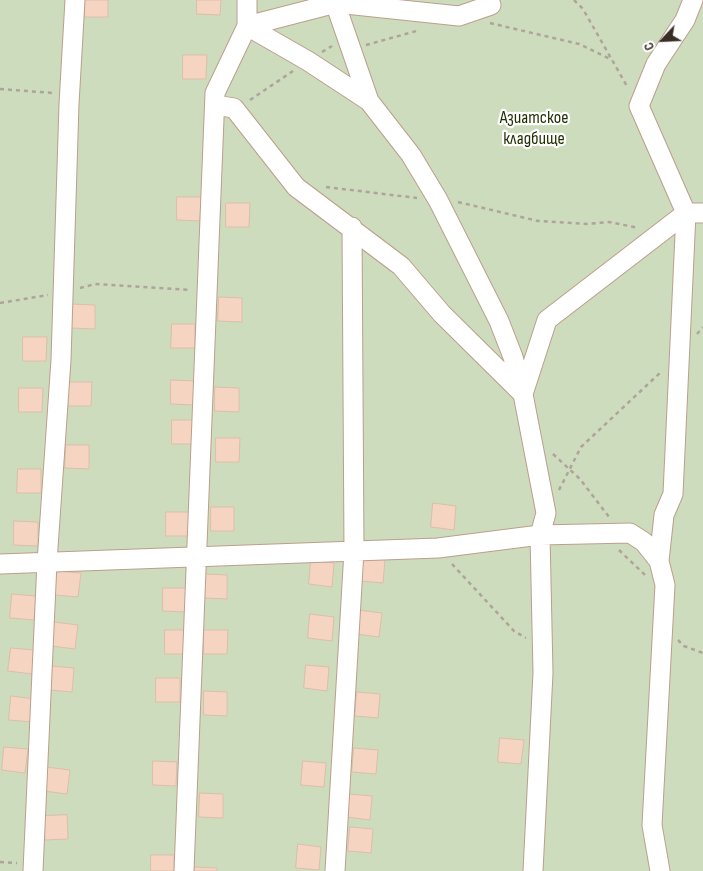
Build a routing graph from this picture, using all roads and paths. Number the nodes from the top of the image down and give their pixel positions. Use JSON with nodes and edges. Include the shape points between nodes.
{"nodes":[{"id":1,"x":74,"y":0,"type":"edge"},
{"id":2,"x":247,"y":0,"type":"edge"},
{"id":3,"x":574,"y":0,"type":"edge"},
{"id":4,"x":693,"y":0,"type":"edge"},
{"id":5,"x":335,"y":2,"type":"edge"},
{"id":6,"x":496,"y":2,"type":"edge"},
{"id":7,"x":459,"y":16,"type":"junction"},
{"id":8,"x":247,"y":26,"type":"junction"},
{"id":9,"x":426,"y":28,"type":"dead end"},
{"id":10,"x":352,"y":48,"type":"junction"},
{"id":11,"x":317,"y":58,"type":"junction"},
{"id":12,"x":612,"y":60,"type":"junction"},
{"id":13,"x":0,"y":89,"type":"edge"},
{"id":14,"x":69,"y":94,"type":"junction"},
{"id":15,"x":369,"y":101,"type":"junction"},
{"id":16,"x":215,"y":105,"type":"junction"},
{"id":17,"x":639,"y":106,"type":"junction"},
{"id":18,"x":236,"y":110,"type":"junction"},
{"id":19,"x":325,"y":187,"type":"dead end"},
{"id":20,"x":438,"y":200,"type":"junction"},
{"id":21,"x":694,"y":213,"type":"edge"},
{"id":22,"x":352,"y":227,"type":"junction"},
{"id":23,"x":663,"y":232,"type":"junction"},
{"id":24,"x":208,"y":291,"type":"junction"},
{"id":25,"x":63,"y":292,"type":"junction"},
{"id":26,"x":0,"y":303,"type":"edge"},
{"id":27,"x":703,"y":327,"type":"edge"},
{"id":28,"x":679,"y":355,"type":"junction"},
{"id":29,"x":523,"y":394,"type":"junction"},
{"id":30,"x":549,"y":451,"type":"dead end"},
{"id":31,"x":570,"y":470,"type":"junction"},
{"id":32,"x":546,"y":513,"type":"junction"},
{"id":33,"x":664,"y":515,"type":"junction"},
{"id":34,"x":626,"y":533,"type":"junction"},
{"id":35,"x":603,"y":534,"type":"junction"},
{"id":36,"x":540,"y":535,"type":"junction"},
{"id":37,"x":438,"y":548,"type":"junction"},
{"id":38,"x":354,"y":551,"type":"junction"},
{"id":39,"x":198,"y":556,"type":"junction"},
{"id":40,"x":659,"y":561,"type":"junction"},
{"id":41,"x":47,"y":562,"type":"junction"},
{"id":42,"x":0,"y":564,"type":"edge"},
{"id":43,"x":665,"y":594,"type":"junction"},
{"id":44,"x":663,"y":628,"type":"junction"},
{"id":45,"x":542,"y":647,"type":"junction"},
{"id":46,"x":703,"y":653,"type":"edge"},
{"id":47,"x":33,"y":871,"type":"edge"},
{"id":48,"x":184,"y":871,"type":"edge"},
{"id":49,"x":335,"y":871,"type":"edge"},
{"id":50,"x":533,"y":871,"type":"edge"},
{"id":51,"x":660,"y":871,"type":"edge"}],
"edges":[{"from":1,"to":14,"type":"street"},
{"from":2,"to":8,"type":"street"},
{"from":3,"to":12,"type":"path","via":[[583,9]]},
{"from":4,"to":17,"type":"street","via":[[685,20],[656,64]]},
{"from":5,"to":7,"type":"street"},
{"from":5,"to":8,"type":"street"},
{"from":5,"to":10,"type":"street"},
{"from":6,"to":7,"type":"street"},
{"from":7,"to":12,"type":"path","via":[[579,44]]},
{"from":8,"to":11,"type":"street"},
{"from":8,"to":16,"type":"street","via":[[215,93]]},
{"from":9,"to":10,"type":"path"},
{"from":10,"to":15,"type":"street"},
{"from":11,"to":15,"type":"street"},
{"from":11,"to":18,"type":"path"},
{"from":12,"to":17,"type":"path"},
{"from":13,"to":14,"type":"path"},
{"from":14,"to":25,"type":"street"},
{"from":15,"to":20,"type":"street","via":[[410,155]]},
{"from":16,"to":18,"type":"street"},
{"from":16,"to":24,"type":"street"},
{"from":17,"to":21,"type":"street"},
{"from":18,"to":22,"type":"street","via":[[296,187]]},
{"from":19,"to":20,"type":"path"},
{"from":20,"to":23,"type":"path","via":[[538,221],[609,222]]},
{"from":20,"to":29,"type":"street","via":[[499,321]]},
{"from":21,"to":23,"type":"street"},
{"from":21,"to":28,"type":"street"},
{"from":22,"to":29,"type":"street","via":[[401,266],[442,314]]},
{"from":22,"to":38,"type":"street"},
{"from":23,"to":29,"type":"street","via":[[548,320]]},
{"from":24,"to":25,"type":"path","via":[[95,284]]},
{"from":24,"to":39,"type":"street"},
{"from":25,"to":26,"type":"path"},
{"from":25,"to":41,"type":"street"},
{"from":27,"to":28,"type":"path"},
{"from":28,"to":31,"type":"path","via":[[581,447]]},
{"from":28,"to":33,"type":"street","via":[[673,494]]},
{"from":29,"to":32,"type":"street"},
{"from":30,"to":31,"type":"path"},
{"from":31,"to":32,"type":"path"},
{"from":31,"to":34,"type":"path"},
{"from":32,"to":36,"type":"street"},
{"from":33,"to":34,"type":"street","via":[[647,527]]},
{"from":33,"to":40,"type":"street"},
{"from":34,"to":35,"type":"street"},
{"from":34,"to":40,"type":"street","via":[[644,542]]},
{"from":35,"to":36,"type":"street"},
{"from":35,"to":43,"type":"path"},
{"from":36,"to":37,"type":"street"},
{"from":36,"to":45,"type":"street"},
{"from":37,"to":38,"type":"street"},
{"from":37,"to":45,"type":"path","via":[[514,631]]},
{"from":38,"to":39,"type":"street"},
{"from":38,"to":49,"type":"street"},
{"from":39,"to":41,"type":"street"},
{"from":39,"to":48,"type":"street"},
{"from":40,"to":43,"type":"street"},
{"from":41,"to":42,"type":"street"},
{"from":41,"to":47,"type":"street"},
{"from":43,"to":44,"type":"street"},
{"from":44,"to":46,"type":"path","via":[[684,646]]},
{"from":44,"to":51,"type":"street","via":[[652,824]]},
{"from":45,"to":50,"type":"street"}]}
